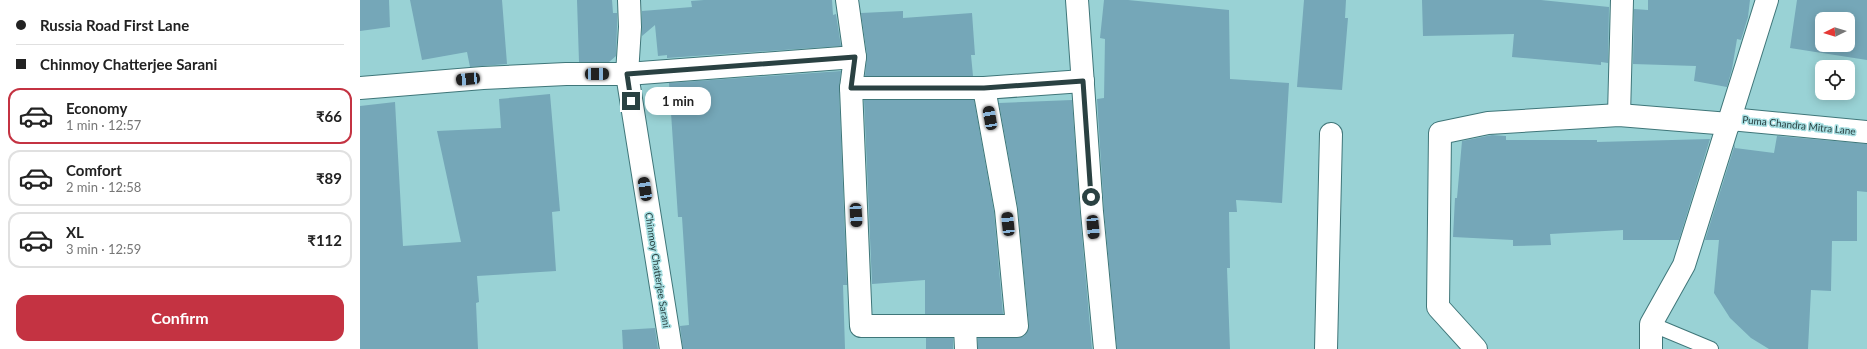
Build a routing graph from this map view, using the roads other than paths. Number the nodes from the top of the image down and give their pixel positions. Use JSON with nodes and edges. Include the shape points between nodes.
{"nodes":[{"id":1,"x":629,"y":0,"type":"edge"},
{"id":2,"x":847,"y":0,"type":"edge"},
{"id":3,"x":1078,"y":0,"type":"edge"},
{"id":4,"x":1622,"y":0,"type":"edge"},
{"id":5,"x":1767,"y":0,"type":"edge"},
{"id":6,"x":855,"y":57,"type":"junction"},
{"id":7,"x":627,"y":74,"type":"junction"},
{"id":8,"x":1083,"y":81,"type":"junction"},
{"id":9,"x":360,"y":88,"type":"edge"},
{"id":10,"x":851,"y":88,"type":"junction"},
{"id":11,"x":984,"y":88,"type":"junction"},
{"id":12,"x":1619,"y":115,"type":"junction"},
{"id":13,"x":1730,"y":121,"type":"junction"},
{"id":14,"x":1867,"y":132,"type":"edge"},
{"id":15,"x":1331,"y":134,"type":"dead end"},
{"id":16,"x":1651,"y":324,"type":"junction"},
{"id":17,"x":965,"y":327,"type":"junction"},
{"id":18,"x":671,"y":349,"type":"edge"},
{"id":19,"x":966,"y":349,"type":"edge"},
{"id":20,"x":1105,"y":349,"type":"edge"},
{"id":21,"x":1326,"y":349,"type":"edge"},
{"id":22,"x":1476,"y":349,"type":"edge"},
{"id":23,"x":1651,"y":349,"type":"edge"},
{"id":24,"x":1711,"y":349,"type":"edge"}],
"edges":[{"from":1,"to":7,"type":"street","name":"Chinmoy Chatterjee Sarani"},
{"from":2,"to":6,"type":"street"},
{"from":3,"to":8,"type":"street"},
{"from":4,"to":12,"type":"street"},
{"from":5,"to":13,"type":"street"},
{"from":6,"to":7,"type":"street"},
{"from":6,"to":10,"type":"street"},
{"from":7,"to":9,"type":"street","via":[[483,78]]},
{"from":7,"to":18,"type":"street","name":"Chinmoy Chatterjee Sarani"},
{"from":8,"to":11,"type":"street"},
{"from":8,"to":20,"type":"street"},
{"from":10,"to":11,"type":"street"},
{"from":10,"to":17,"type":"street","via":[[861,326]]},
{"from":11,"to":17,"type":"street","via":[[1006,210],[1017,326]]},
{"from":12,"to":13,"type":"street","name":"Puma Chandra Mitra Lane"},
{"from":12,"to":22,"type":"street","name":"Puma Chandra Mitra Lane","via":[[1488,123],[1440,133],[1438,307]]},
{"from":13,"to":14,"type":"street","name":"Puma Chandra Mitra Lane"},
{"from":13,"to":16,"type":"street","via":[[1684,265]]},
{"from":15,"to":21,"type":"street"},
{"from":16,"to":23,"type":"street"},
{"from":16,"to":24,"type":"lane"},
{"from":17,"to":19,"type":"street"}]}
